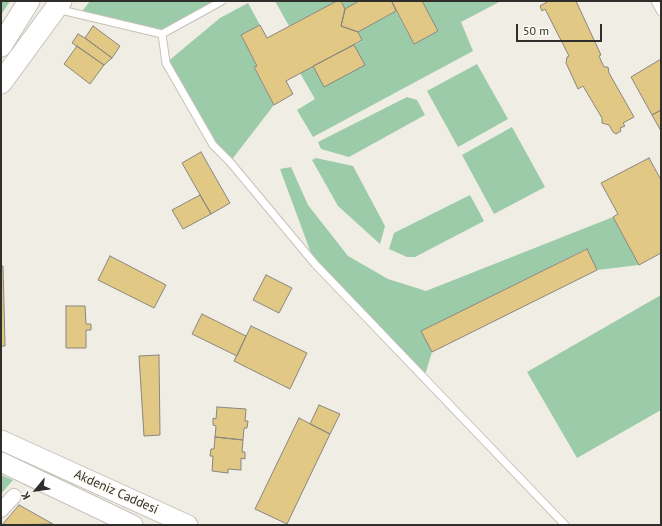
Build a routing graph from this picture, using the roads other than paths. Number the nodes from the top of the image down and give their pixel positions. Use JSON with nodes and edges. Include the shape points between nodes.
{"nodes":[{"id":1,"x":29,"y":1,"type":"edge"},
{"id":2,"x":222,"y":1,"type":"edge"},
{"id":3,"x":655,"y":1,"type":"edge"},
{"id":4,"x":54,"y":4,"type":"edge"},
{"id":5,"x":661,"y":12,"type":"edge"},
{"id":6,"x":162,"y":34,"type":"junction"},
{"id":7,"x":1,"y":46,"type":"edge"},
{"id":8,"x":1,"y":83,"type":"edge"},
{"id":9,"x":1,"y":440,"type":"edge"},
{"id":10,"x":1,"y":462,"type":"edge"},
{"id":11,"x":14,"y":496,"type":"dead end"},
{"id":12,"x":1,"y":510,"type":"edge"},
{"id":13,"x":133,"y":525,"type":"edge"},
{"id":14,"x":188,"y":525,"type":"edge"},
{"id":15,"x":565,"y":525,"type":"edge"}],
"edges":[{"from":1,"to":7,"type":"main road"},
{"from":2,"to":6,"type":"lane"},
{"from":3,"to":5,"type":"lane"},
{"from":4,"to":6,"type":"lane"},
{"from":4,"to":8,"type":"main road"},
{"from":6,"to":15,"type":"lane","via":[[166,63],[213,145],[315,264]]},
{"from":9,"to":14,"type":"main road","name":"Akdeniz Caddesi"},
{"from":10,"to":13,"type":"main road","name":"Akdeniz Caddesi"},
{"from":11,"to":12,"type":"street"}]}
